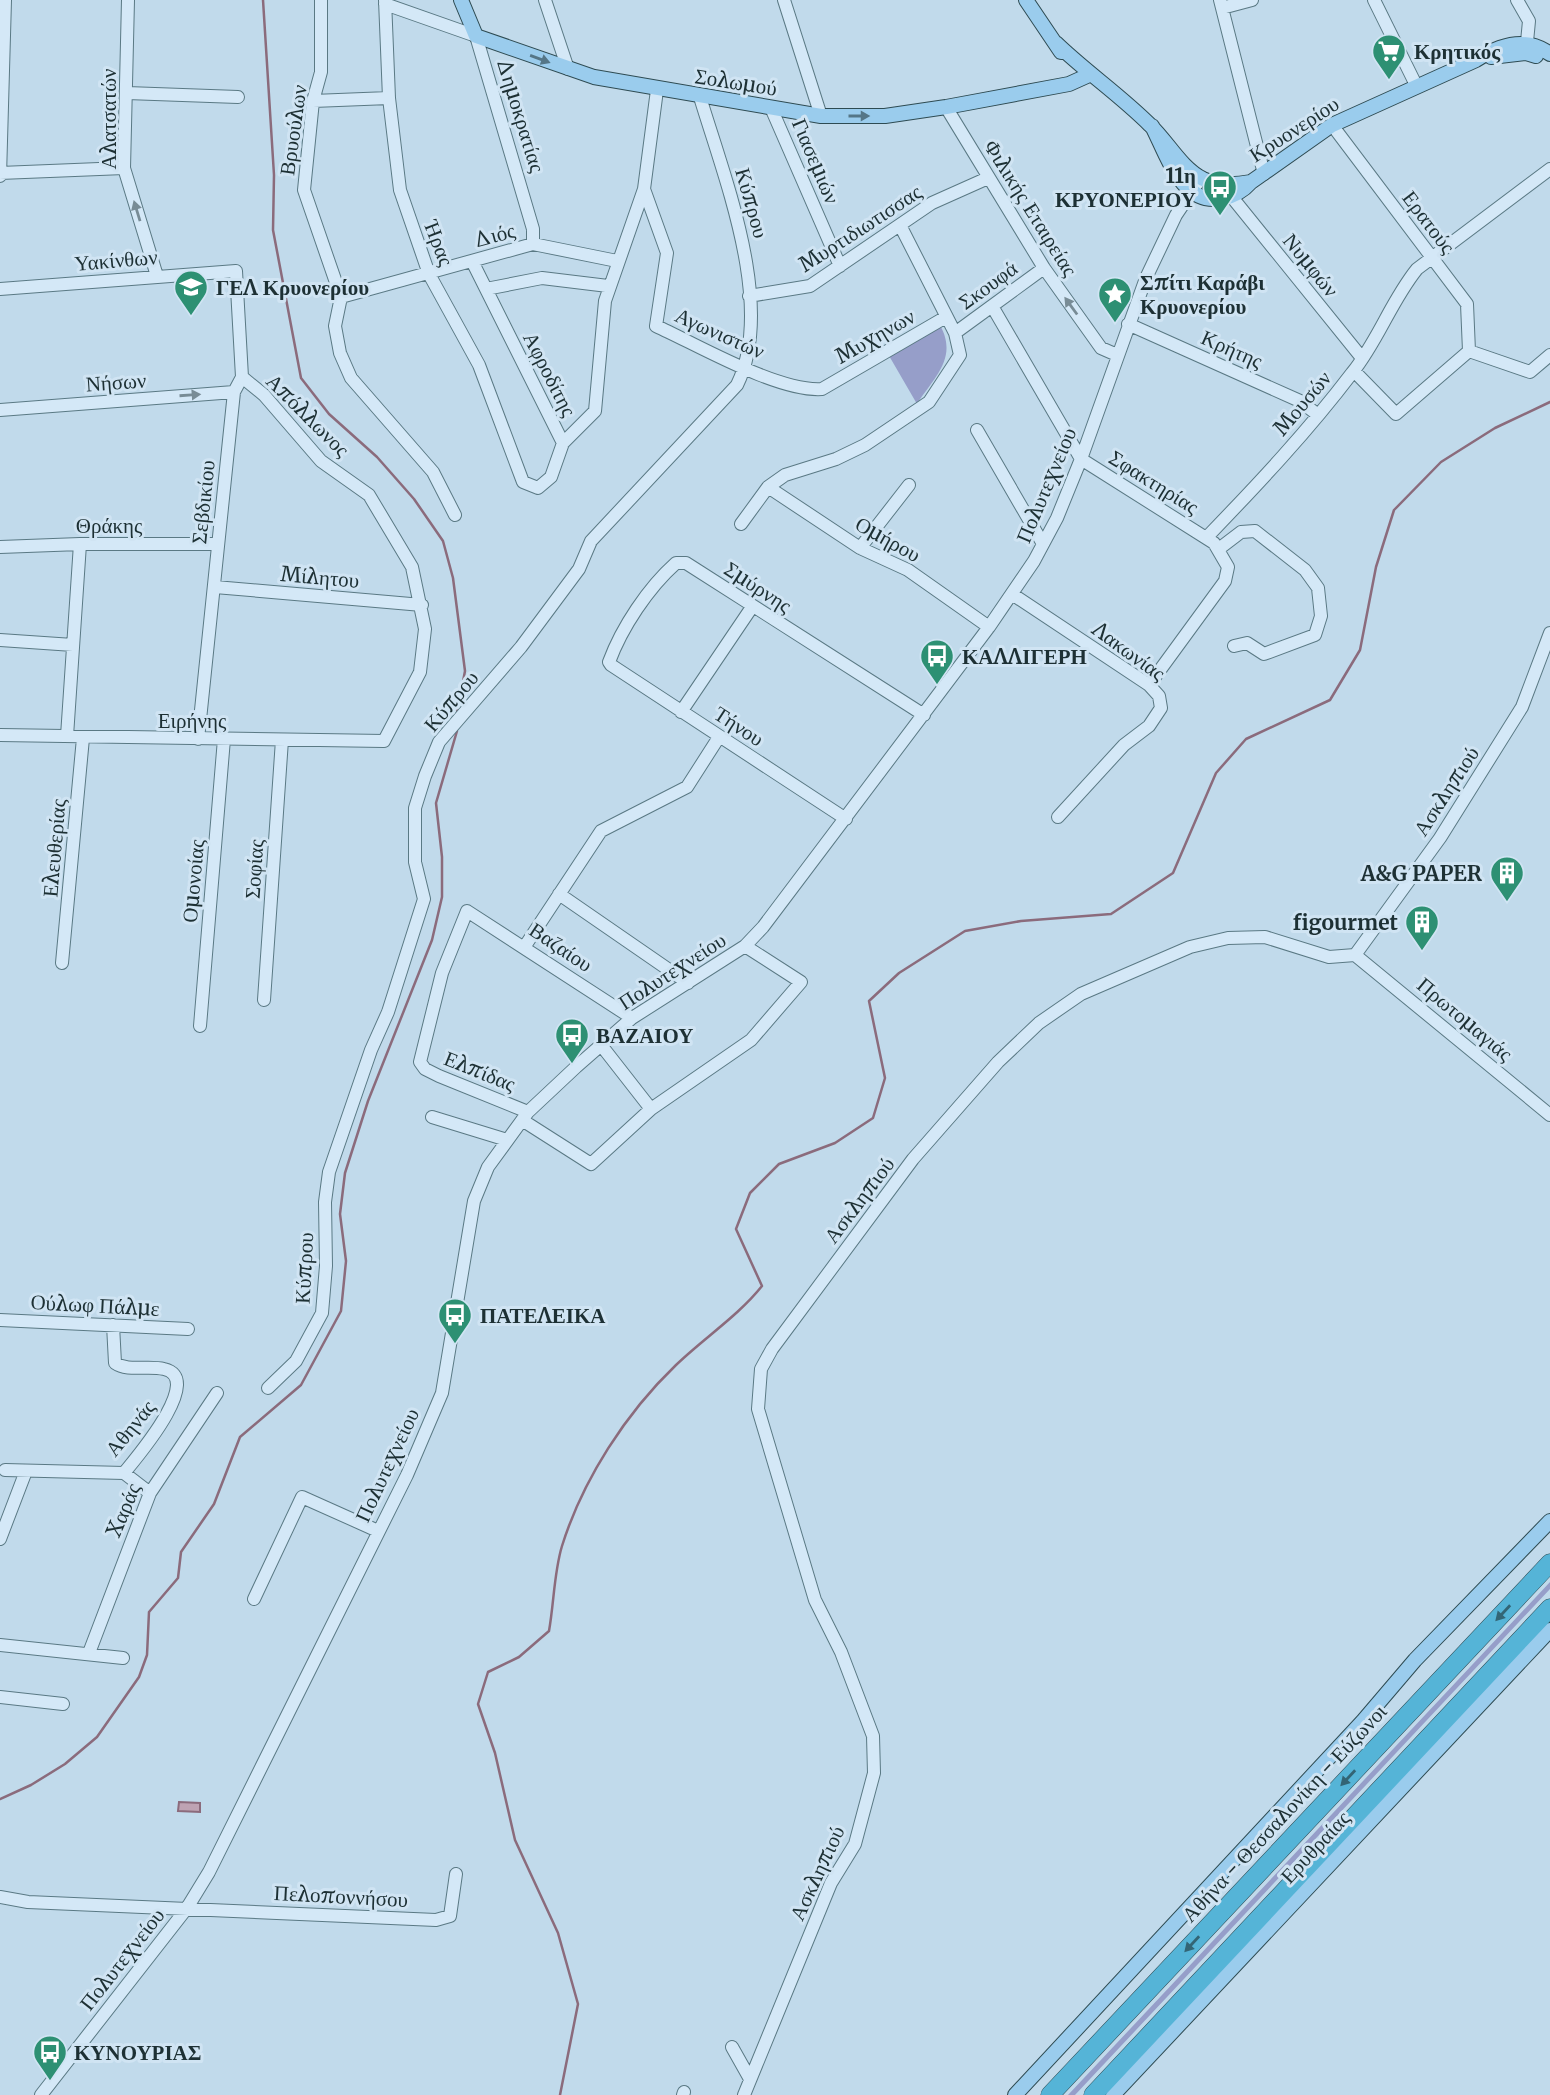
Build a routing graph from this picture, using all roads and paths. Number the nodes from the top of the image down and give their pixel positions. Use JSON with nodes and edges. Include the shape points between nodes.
{"nodes":[{"id":1,"x":128,"y":0,"type":"edge"},
{"id":2,"x":321,"y":0,"type":"edge"},
{"id":3,"x":461,"y":0,"type":"edge"},
{"id":4,"x":545,"y":0,"type":"edge"},
{"id":5,"x":784,"y":0,"type":"edge"},
{"id":6,"x":1026,"y":0,"type":"edge"},
{"id":7,"x":1252,"y":0,"type":"edge"},
{"id":8,"x":1374,"y":0,"type":"edge"},
{"id":9,"x":1517,"y":0,"type":"edge"},
{"id":10,"x":385,"y":2,"type":"edge"},
{"id":11,"x":1221,"y":4,"type":"edge"},
{"id":12,"x":3,"y":5,"type":"edge"},
{"id":13,"x":476,"y":36,"type":"junction"},
{"id":14,"x":1526,"y":49,"type":"junction"},
{"id":15,"x":1550,"y":54,"type":"edge"},
{"id":16,"x":1550,"y":63,"type":"edge"},
{"id":17,"x":568,"y":69,"type":"junction"},
{"id":18,"x":1085,"y":77,"type":"junction"},
{"id":19,"x":1416,"y":85,"type":"junction"},
{"id":20,"x":657,"y":90,"type":"junction"},
{"id":21,"x":127,"y":93,"type":"junction"},
{"id":22,"x":238,"y":97,"type":"dead end"},
{"id":23,"x":700,"y":97,"type":"junction"},
{"id":24,"x":389,"y":98,"type":"junction"},
{"id":25,"x":313,"y":101,"type":"junction"},
{"id":26,"x":946,"y":107,"type":"junction"},
{"id":27,"x":772,"y":110,"type":"junction"},
{"id":28,"x":821,"y":116,"type":"junction"},
{"id":29,"x":1332,"y":125,"type":"junction"},
{"id":30,"x":1152,"y":126,"type":"junction"},
{"id":31,"x":124,"y":168,"type":"junction"},
{"id":32,"x":1550,"y":169,"type":"edge"},
{"id":33,"x":1264,"y":174,"type":"junction"},
{"id":34,"x":0,"y":175,"type":"edge"},
{"id":35,"x":988,"y":178,"type":"junction"},
{"id":36,"x":1201,"y":178,"type":"junction"},
{"id":37,"x":1251,"y":182,"type":"junction"},
{"id":38,"x":644,"y":189,"type":"junction"},
{"id":39,"x":1192,"y":193,"type":"junction"},
{"id":40,"x":1231,"y":196,"type":"junction"},
{"id":41,"x":901,"y":227,"type":"junction"},
{"id":42,"x":533,"y":244,"type":"junction"},
{"id":43,"x":1431,"y":257,"type":"junction"},
{"id":44,"x":471,"y":261,"type":"junction"},
{"id":45,"x":617,"y":261,"type":"junction"},
{"id":46,"x":840,"y":266,"type":"junction"},
{"id":47,"x":1044,"y":268,"type":"junction"},
{"id":48,"x":429,"y":274,"type":"junction"},
{"id":49,"x":158,"y":276,"type":"junction"},
{"id":50,"x":608,"y":286,"type":"junction"},
{"id":51,"x":0,"y":289,"type":"edge"},
{"id":52,"x":486,"y":289,"type":"junction"},
{"id":53,"x":749,"y":296,"type":"junction"},
{"id":54,"x":341,"y":297,"type":"junction"},
{"id":55,"x":992,"y":306,"type":"junction"},
{"id":56,"x":947,"y":317,"type":"junction"},
{"id":57,"x":1128,"y":324,"type":"junction"},
{"id":58,"x":955,"y":333,"type":"junction"},
{"id":59,"x":1469,"y":351,"type":"junction"},
{"id":60,"x":1116,"y":355,"type":"junction"},
{"id":61,"x":1550,"y":355,"type":"edge"},
{"id":62,"x":1362,"y":358,"type":"junction"},
{"id":63,"x":746,"y":368,"type":"junction"},
{"id":64,"x":1354,"y":371,"type":"junction"},
{"id":65,"x":242,"y":377,"type":"junction"},
{"id":66,"x":822,"y":389,"type":"joint"},
{"id":67,"x":234,"y":392,"type":"junction"},
{"id":68,"x":0,"y":410,"type":"edge"},
{"id":69,"x":1318,"y":415,"type":"junction"},
{"id":70,"x":977,"y":430,"type":"dead end"},
{"id":71,"x":563,"y":443,"type":"junction"},
{"id":72,"x":1081,"y":458,"type":"junction"},
{"id":73,"x":523,"y":482,"type":"joint"},
{"id":74,"x":909,"y":485,"type":"dead end"},
{"id":75,"x":768,"y":487,"type":"junction"},
{"id":76,"x":455,"y":515,"type":"dead end"},
{"id":77,"x":741,"y":523,"type":"dead end"},
{"id":78,"x":1207,"y":537,"type":"junction"},
{"id":79,"x":80,"y":544,"type":"junction"},
{"id":80,"x":218,"y":544,"type":"junction"},
{"id":81,"x":1043,"y":544,"type":"junction"},
{"id":82,"x":0,"y":547,"type":"edge"},
{"id":83,"x":860,"y":548,"type":"junction"},
{"id":84,"x":1220,"y":548,"type":"junction"},
{"id":85,"x":215,"y":587,"type":"junction"},
{"id":86,"x":1012,"y":594,"type":"junction"},
{"id":87,"x":422,"y":605,"type":"junction"},
{"id":88,"x":752,"y":607,"type":"junction"},
{"id":89,"x":989,"y":627,"type":"junction"},
{"id":90,"x":1550,"y":633,"type":"edge"},
{"id":91,"x":0,"y":640,"type":"edge"},
{"id":92,"x":73,"y":645,"type":"junction"},
{"id":93,"x":1234,"y":646,"type":"dead end"},
{"id":94,"x":611,"y":665,"type":"joint"},
{"id":95,"x":1149,"y":685,"type":"junction"},
{"id":96,"x":681,"y":712,"type":"junction"},
{"id":97,"x":924,"y":715,"type":"junction"},
{"id":98,"x":0,"y":735,"type":"edge"},
{"id":99,"x":67,"y":736,"type":"junction"},
{"id":100,"x":719,"y":737,"type":"junction"},
{"id":101,"x":83,"y":738,"type":"junction"},
{"id":102,"x":198,"y":739,"type":"junction"},
{"id":103,"x":224,"y":739,"type":"junction"},
{"id":104,"x":282,"y":740,"type":"junction"},
{"id":105,"x":384,"y":741,"type":"joint"},
{"id":106,"x":1058,"y":817,"type":"dead end"},
{"id":107,"x":846,"y":819,"type":"junction"},
{"id":108,"x":559,"y":894,"type":"junction"},
{"id":109,"x":524,"y":946,"type":"junction"},
{"id":110,"x":745,"y":946,"type":"junction"},
{"id":111,"x":1355,"y":955,"type":"junction"},
{"id":112,"x":62,"y":963,"type":"dead end"},
{"id":113,"x":688,"y":983,"type":"junction"},
{"id":114,"x":264,"y":1000,"type":"dead end"},
{"id":115,"x":632,"y":1018,"type":"junction"},
{"id":116,"x":200,"y":1026,"type":"dead end"},
{"id":117,"x":601,"y":1045,"type":"junction"},
{"id":118,"x":420,"y":1062,"type":"joint"},
{"id":119,"x":651,"y":1109,"type":"junction"},
{"id":120,"x":1550,"y":1115,"type":"edge"},
{"id":121,"x":525,"y":1116,"type":"junction"},
{"id":122,"x":432,"y":1117,"type":"dead end"},
{"id":123,"x":506,"y":1140,"type":"junction"},
{"id":124,"x":0,"y":1320,"type":"edge"},
{"id":125,"x":113,"y":1325,"type":"junction"},
{"id":126,"x":188,"y":1329,"type":"dead end"},
{"id":127,"x":268,"y":1388,"type":"dead end"},
{"id":128,"x":217,"y":1393,"type":"dead end"},
{"id":129,"x":5,"y":1470,"type":"dead end"},
{"id":130,"x":26,"y":1471,"type":"junction"},
{"id":131,"x":124,"y":1473,"type":"junction"},
{"id":132,"x":150,"y":1493,"type":"junction"},
{"id":133,"x":1550,"y":1521,"type":"edge"},
{"id":134,"x":378,"y":1531,"type":"junction"},
{"id":135,"x":0,"y":1539,"type":"edge"},
{"id":136,"x":1550,"y":1563,"type":"edge"},
{"id":137,"x":254,"y":1599,"type":"dead end"},
{"id":138,"x":1550,"y":1608,"type":"edge"},
{"id":139,"x":1550,"y":1630,"type":"edge"},
{"id":140,"x":0,"y":1645,"type":"edge"},
{"id":141,"x":89,"y":1653,"type":"junction"},
{"id":142,"x":123,"y":1658,"type":"dead end"},
{"id":143,"x":0,"y":1697,"type":"edge"},
{"id":144,"x":63,"y":1704,"type":"dead end"},
{"id":145,"x":456,"y":1874,"type":"dead end"},
{"id":146,"x":0,"y":1897,"type":"edge"},
{"id":147,"x":187,"y":1908,"type":"junction"},
{"id":148,"x":732,"y":2047,"type":"dead end"},
{"id":149,"x":750,"y":2079,"type":"junction"},
{"id":150,"x":41,"y":2095,"type":"edge"},
{"id":151,"x":744,"y":2095,"type":"edge"},
{"id":152,"x":1015,"y":2095,"type":"edge"},
{"id":153,"x":1050,"y":2095,"type":"edge"},
{"id":154,"x":1093,"y":2095,"type":"edge"},
{"id":155,"x":1113,"y":2095,"type":"edge"}],
"edges":[{"from":1,"to":21,"type":"street","name":"Αλατσατών"},
{"from":2,"to":25,"type":"street","name":"Βρυούλων","via":[[321,72]]},
{"from":3,"to":13,"type":"main road","name":"Δημοκρατίας"},
{"from":4,"to":17,"type":"street"},
{"from":5,"to":28,"type":"street"},
{"from":6,"to":18,"type":"main road","via":[[1068,66]]},
{"from":7,"to":11,"type":"street"},
{"from":8,"to":19,"type":"street"},
{"from":9,"to":14,"type":"street","via":[[1530,21]]},
{"from":10,"to":13,"type":"street","name":"Σολωμού"},
{"from":10,"to":24,"type":"street","name":"Ήρας"},
{"from":11,"to":33,"type":"street"},
{"from":12,"to":34,"type":"street"},
{"from":13,"to":17,"type":"main road","name":"Σολωμού","one_way":true},
{"from":13,"to":42,"type":"street","name":"Δημοκρατίας","via":[[533,229]]},
{"from":14,"to":15,"type":"main road"},
{"from":14,"to":16,"type":"main road"},
{"from":14,"to":19,"type":"main road","name":"Κρυονερίου","via":[[1493,49]]},
{"from":17,"to":20,"type":"main road","name":"Σολωμού"},
{"from":18,"to":26,"type":"main road","name":"Σολωμού"},
{"from":18,"to":30,"type":"main road","via":[[1092,88],[1129,105]]},
{"from":19,"to":29,"type":"main road","name":"Κρυονερίου"},
{"from":20,"to":23,"type":"main road","name":"Σολωμού"},
{"from":20,"to":38,"type":"street"},
{"from":21,"to":22,"type":"street"},
{"from":21,"to":31,"type":"street","name":"Αλατσατών"},
{"from":23,"to":27,"type":"main road","name":"Σολωμού"},
{"from":23,"to":53,"type":"street","name":"Κύπρου","via":[[746,250]]},
{"from":24,"to":25,"type":"street"},
{"from":24,"to":48,"type":"street","name":"Ήρας","via":[[400,190]]},
{"from":25,"to":54,"type":"street","name":"Βρυούλων","via":[[304,190]]},
{"from":28,"to":26,"type":"main road","name":"Σολωμού","one_way":true,"via":[[885,116]]},
{"from":26,"to":35,"type":"street","name":"Φιλικής Εταιρείας"},
{"from":27,"to":28,"type":"main road","name":"Σολωμού"},
{"from":27,"to":46,"type":"street","name":"Γιασεμιών"},
{"from":29,"to":33,"type":"main road","name":"Κρυονερίου"},
{"from":29,"to":43,"type":"street","name":"Ερατούς"},
{"from":30,"to":36,"type":"main road"},
{"from":30,"to":39,"type":"main road","via":[[1178,178]]},
{"from":31,"to":34,"type":"street"},
{"from":49,"to":31,"type":"street","name":"Αλατσατών","one_way":true},
{"from":32,"to":43,"type":"street","name":"Μουσών"},
{"from":33,"to":37,"type":"main road","name":"Κρυονερίου"},
{"from":35,"to":41,"type":"street","name":"Μυρτιδιωτισσας","via":[[932,203]]},
{"from":35,"to":47,"type":"street","name":"Φιλικής Εταιρείας"},
{"from":36,"to":37,"type":"main road","name":"Κρυονερίου","via":[[1226,184]]},
{"from":36,"to":39,"type":"street","name":"Πολυτεχνείου"},
{"from":37,"to":40,"type":"main road","name":"Κρυονερίου"},
{"from":38,"to":45,"type":"street"},
{"from":38,"to":63,"type":"street","name":"Αγωνιστών","via":[[667,253],[656,326]]},
{"from":39,"to":40,"type":"main road","via":[[1205,199]]},
{"from":39,"to":57,"type":"street","name":"Πολυτεχνείου","via":[[1176,215]]},
{"from":40,"to":62,"type":"street","name":"Νυμφών"},
{"from":41,"to":46,"type":"street","name":"Μυρτιδιωτισσας"},
{"from":41,"to":56,"type":"street"},
{"from":42,"to":44,"type":"street","name":"Διός"},
{"from":42,"to":45,"type":"street","name":"Διός"},
{"from":43,"to":59,"type":"street","name":"Ερατούς","via":[[1467,304]]},
{"from":43,"to":62,"type":"street","name":"Μουσών","via":[[1406,282]]},
{"from":44,"to":48,"type":"street","name":"Διός"},
{"from":44,"to":52,"type":"street","name":"Αφροδίτης"},
{"from":45,"to":50,"type":"street"},
{"from":46,"to":53,"type":"street","name":"Μυρτιδιωτισσας","via":[[810,286]]},
{"from":47,"to":55,"type":"street","name":"Σκουφά"},
{"from":60,"to":47,"type":"street","name":"Φιλικής Εταιρείας","one_way":true,"via":[[1101,348]]},
{"from":48,"to":54,"type":"street","name":"Διός"},
{"from":48,"to":73,"type":"street","name":"Ήρας","via":[[479,365]]},
{"from":49,"to":51,"type":"street","name":"Υακίνθων"},
{"from":49,"to":65,"type":"street","name":"Υακίνθων","via":[[236,271]]},
{"from":50,"to":52,"type":"street","via":[[541,278]]},
{"from":50,"to":71,"type":"street","via":[[595,411]]},
{"from":52,"to":71,"type":"street","name":"Αφροδίτης"},
{"from":53,"to":63,"type":"street","name":"Κύπρου"},
{"from":54,"to":76,"type":"street","name":"Βρυούλων","via":[[335,326],[351,377],[433,472]]},
{"from":55,"to":58,"type":"street","name":"Σκουφά"},
{"from":55,"to":72,"type":"street"},
{"from":56,"to":58,"type":"street"},
{"from":56,"to":66,"type":"street","name":"Μυχηνων"},
{"from":57,"to":60,"type":"street","name":"Πολυτεχνείου"},
{"from":57,"to":69,"type":"street","name":"Κρήτης","via":[[1300,401]]},
{"from":58,"to":75,"type":"street","via":[[960,355],[929,402],[865,445],[785,475]]},
{"from":59,"to":61,"type":"street","via":[[1530,372]]},
{"from":59,"to":64,"type":"street","via":[[1396,414]]},
{"from":60,"to":72,"type":"street","name":"Πολυτεχνείου"},
{"from":62,"to":64,"type":"street","name":"Μουσών"},
{"from":63,"to":66,"type":"street","name":"Αγωνιστών","via":[[807,390]]},
{"from":63,"to":127,"type":"street","name":"Κύπρου","via":[[737,385],[591,541],[579,569],[544,616],[439,742],[415,808],[415,862],[424,898],[329,1172],[322,1312],[296,1361]]},
{"from":64,"to":69,"type":"street","name":"Μουσών"},
{"from":65,"to":67,"type":"street","name":"Σεβδικίου"},
{"from":65,"to":87,"type":"street","name":"Απόλλωνος","via":[[264,395],[321,461],[369,495],[412,567]]},
{"from":68,"to":67,"type":"street","name":"Νήσων","one_way":true},
{"from":67,"to":80,"type":"street","name":"Σεβδικίου"},
{"from":69,"to":78,"type":"street","name":"Μουσών"},
{"from":70,"to":81,"type":"street"},
{"from":71,"to":73,"type":"street","name":"Αφροδίτης","via":[[551,477],[543,485],[530,487]]},
{"from":72,"to":78,"type":"street","name":"Σφακτηρίας"},
{"from":72,"to":81,"type":"street","name":"Πολυτεχνείου"},
{"from":74,"to":83,"type":"street"},
{"from":75,"to":77,"type":"street"},
{"from":75,"to":83,"type":"street","name":"Ομήρου"},
{"from":78,"to":84,"type":"street"},
{"from":79,"to":80,"type":"street","name":"Θράκης"},
{"from":79,"to":82,"type":"street","name":"Θράκης"},
{"from":79,"to":92,"type":"street"},
{"from":80,"to":85,"type":"street","name":"Σεβδικίου"},
{"from":81,"to":86,"type":"street","name":"Πολυτεχνείου"},
{"from":83,"to":89,"type":"street","name":"Ομήρου","via":[[908,570]]},
{"from":84,"to":93,"type":"street","via":[[1241,532],[1255,531],[1310,575],[1321,602],[1320,623],[1311,638],[1264,654],[1247,643]]},
{"from":84,"to":95,"type":"street","via":[[1228,567],[1225,581]]},
{"from":85,"to":87,"type":"street","name":"Μίλητου"},
{"from":85,"to":102,"type":"street","name":"Σεβδικίου"},
{"from":86,"to":89,"type":"street","name":"Πολυτεχνείου"},
{"from":86,"to":95,"type":"street","name":"Λακωνίας"},
{"from":87,"to":105,"type":"street","name":"Απόλλωνος","via":[[425,629],[420,672]]},
{"from":88,"to":94,"type":"street","name":"Σμύρνης","via":[[686,563],[676,563],[644,600],[614,650]]},
{"from":88,"to":96,"type":"street"},
{"from":88,"to":97,"type":"street","name":"Σμύρνης"},
{"from":89,"to":97,"type":"street","name":"Πολυτεχνείου"},
{"from":90,"to":111,"type":"street","name":"Ασκληπιού","via":[[1522,707],[1440,838]]},
{"from":91,"to":92,"type":"street"},
{"from":92,"to":99,"type":"street"},
{"from":94,"to":96,"type":"street","name":"Τήνου"},
{"from":95,"to":106,"type":"street","name":"Λακωνίας","via":[[1159,696],[1161,708],[1149,726],[1125,745]]},
{"from":96,"to":100,"type":"street","name":"Τήνου"},
{"from":97,"to":107,"type":"street","name":"Πολυτεχνείου"},
{"from":98,"to":99,"type":"street","name":"Ειρήνης"},
{"from":99,"to":101,"type":"street","name":"Ειρήνης"},
{"from":100,"to":107,"type":"street","name":"Τήνου"},
{"from":100,"to":108,"type":"street","via":[[687,787],[601,831]]},
{"from":101,"to":102,"type":"street","name":"Ειρήνης"},
{"from":101,"to":112,"type":"street","name":"Ελευθερίας"},
{"from":102,"to":103,"type":"street","name":"Ειρήνης"},
{"from":103,"to":104,"type":"street","name":"Ειρήνης"},
{"from":103,"to":116,"type":"street","name":"Ομονοίας"},
{"from":104,"to":105,"type":"street","name":"Ειρήνης"},
{"from":104,"to":114,"type":"street","name":"Σοφίας"},
{"from":107,"to":110,"type":"street","name":"Πολυτεχνείου"},
{"from":108,"to":109,"type":"street"},
{"from":108,"to":113,"type":"street"},
{"from":109,"to":115,"type":"street","name":"Βαζαίου"},
{"from":109,"to":118,"type":"street","name":"Βαζαίου","via":[[467,911],[442,973]]},
{"from":110,"to":113,"type":"street","name":"Πολυτεχνείου"},
{"from":110,"to":119,"type":"street","via":[[801,982],[751,1040]]},
{"from":111,"to":120,"type":"street","name":"Πρωτομαγιάς"},
{"from":111,"to":149,"type":"street","name":"Ασκληπιού","via":[[1329,957],[1265,937],[1228,937],[1190,947],[1070,1001],[998,1062],[913,1159],[761,1369],[758,1409],[815,1600],[841,1652],[873,1736],[874,1773],[855,1844],[831,1883]]},
{"from":113,"to":115,"type":"street","name":"Πολυτεχνείου"},
{"from":115,"to":117,"type":"street","name":"Πολυτεχνείου"},
{"from":117,"to":119,"type":"street"},
{"from":117,"to":121,"type":"street","name":"Πολυτεχνείου"},
{"from":118,"to":121,"type":"street","name":"Ελπίδας","via":[[425,1069]]},
{"from":119,"to":121,"type":"street","name":"Ελπίδας","via":[[591,1164]]},
{"from":121,"to":123,"type":"street","name":"Πολυτεχνείου"},
{"from":122,"to":123,"type":"street"},
{"from":123,"to":134,"type":"street","name":"Πολυτεχνείου","via":[[474,1201],[442,1393]]},
{"from":124,"to":125,"type":"street","name":"Ούλωφ Πάλμε"},
{"from":125,"to":126,"type":"street","name":"Ούλωφ Πάλμε"},
{"from":125,"to":131,"type":"street","name":"Αθηνάς","via":[[115,1363],[167,1369],[178,1383],[173,1406]]},
{"from":128,"to":132,"type":"street","name":"Χαράς"},
{"from":129,"to":130,"type":"street","name":"Αθηνάς"},
{"from":130,"to":131,"type":"street","name":"Αθηνάς"},
{"from":130,"to":135,"type":"street"},
{"from":131,"to":132,"type":"street"},
{"from":132,"to":141,"type":"street","name":"Χαράς"},
{"from":133,"to":152,"type":"main road","via":[[1415,1660]]},
{"from":134,"to":137,"type":"street","via":[[302,1497]]},
{"from":134,"to":147,"type":"street","name":"Πολυτεχνείου","via":[[246,1800]]},
{"from":136,"to":153,"type":"highway","name":"Αθήνα - Θεσσαλονίκη - Εύζωνοι","one_way":true},
{"from":138,"to":154,"type":"highway"},
{"from":139,"to":155,"type":"main road","name":"Ερυθραίας"},
{"from":140,"to":141,"type":"street"},
{"from":141,"to":142,"type":"street"},
{"from":143,"to":144,"type":"street"},
{"from":145,"to":147,"type":"street","name":"Πελοποννήσου","via":[[450,1916],[436,1920]]},
{"from":146,"to":147,"type":"street"},
{"from":147,"to":150,"type":"street","name":"Πολυτεχνείου"},
{"from":148,"to":149,"type":"street"},
{"from":149,"to":151,"type":"street","name":"Ασκληπιού"}]}
